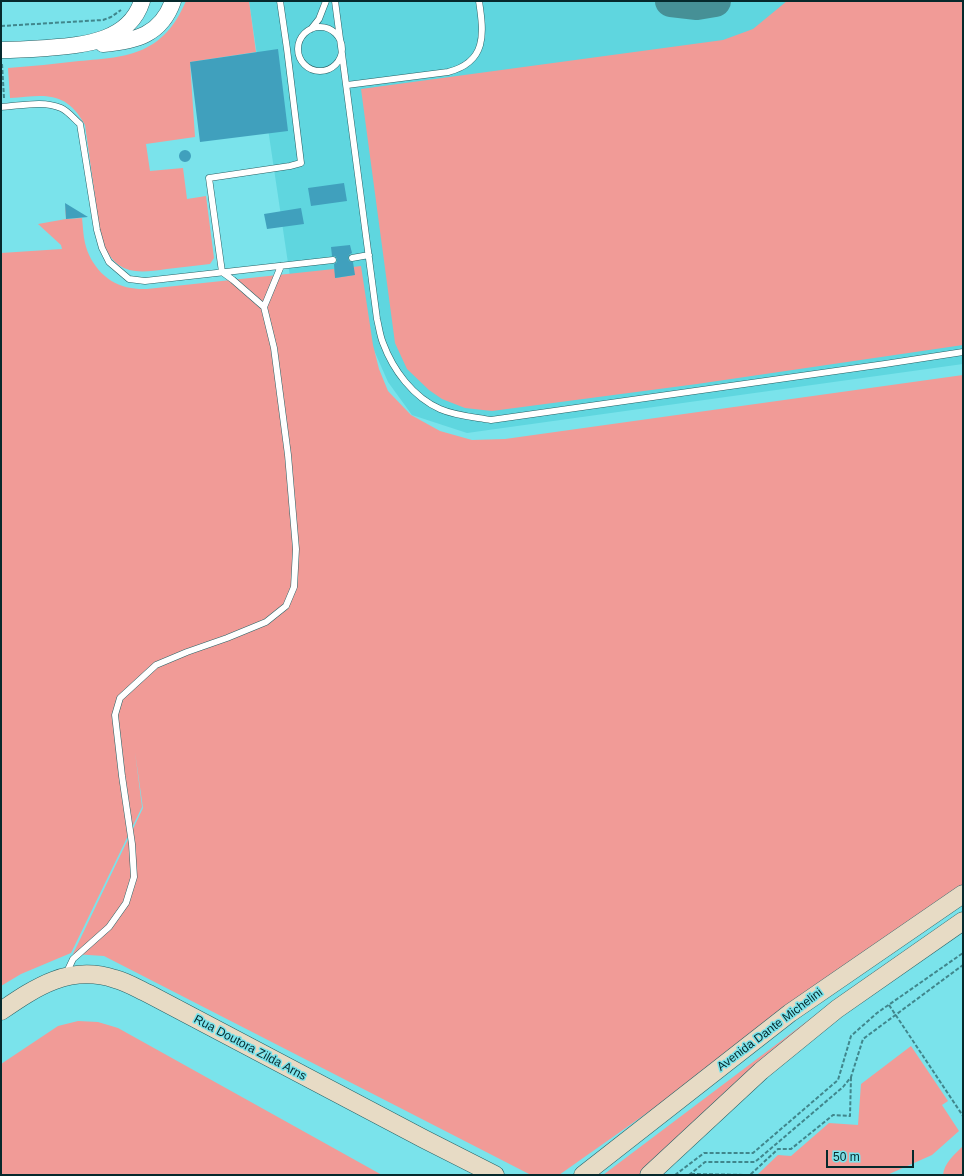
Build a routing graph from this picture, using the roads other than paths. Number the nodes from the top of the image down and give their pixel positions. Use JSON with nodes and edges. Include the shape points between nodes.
{"nodes":[{"id":1,"x":142,"y":1,"type":"edge"},
{"id":2,"x":173,"y":1,"type":"edge"},
{"id":3,"x":280,"y":1,"type":"edge"},
{"id":4,"x":326,"y":1,"type":"edge"},
{"id":5,"x":336,"y":1,"type":"edge"},
{"id":6,"x":479,"y":1,"type":"edge"},
{"id":7,"x":311,"y":29,"type":"junction"},
{"id":8,"x":341,"y":44,"type":"junction"},
{"id":9,"x":76,"y":46,"type":"junction"},
{"id":10,"x":1,"y":50,"type":"edge"},
{"id":11,"x":17,"y":50,"type":"junction"},
{"id":12,"x":1,"y":56,"type":"edge"},
{"id":13,"x":347,"y":85,"type":"junction"},
{"id":14,"x":3,"y":107,"type":"edge"},
{"id":15,"x":369,"y":255,"type":"junction"},
{"id":16,"x":352,"y":258,"type":"dead end"},
{"id":17,"x":333,"y":260,"type":"dead end"},
{"id":18,"x":281,"y":266,"type":"junction"},
{"id":19,"x":222,"y":272,"type":"junction"},
{"id":20,"x":264,"y":307,"type":"junction"},
{"id":21,"x":963,"y":352,"type":"edge"},
{"id":22,"x":963,"y":894,"type":"edge"},
{"id":23,"x":963,"y":921,"type":"edge"},
{"id":24,"x":65,"y":976,"type":"junction"},
{"id":25,"x":1,"y":1010,"type":"edge"},
{"id":26,"x":424,"y":1139,"type":"junction"},
{"id":27,"x":655,"y":1172,"type":"edge"},
{"id":28,"x":467,"y":1175,"type":"edge"},
{"id":29,"x":495,"y":1175,"type":"edge"},
{"id":30,"x":583,"y":1175,"type":"edge"}],
"edges":[{"from":1,"to":9,"type":"street","via":[[128,24],[116,34]]},
{"from":2,"to":9,"type":"street","via":[[160,24],[137,39]]},
{"from":3,"to":19,"type":"lane","via":[[301,163],[209,178]]},
{"from":4,"to":7,"type":"lane","via":[[319,19]]},
{"from":5,"to":8,"type":"lane"},
{"from":6,"to":13,"type":"lane","via":[[481,45],[477,54],[460,69]]},
{"from":7,"to":8,"type":"lane","via":[[319,27],[333,31]]},
{"from":7,"to":8,"type":"lane","via":[[304,33],[298,48],[304,63],[310,68],[318,70],[334,66],[342,52]]},
{"from":8,"to":13,"type":"lane"},
{"from":9,"to":11,"type":"street"},
{"from":10,"to":11,"type":"street"},
{"from":11,"to":12,"type":"lane"},
{"from":13,"to":15,"type":"lane"},
{"from":14,"to":19,"type":"lane","via":[[51,104],[62,108],[80,124],[102,248],[109,262],[129,279],[145,281]]},
{"from":15,"to":16,"type":"lane"},
{"from":15,"to":21,"type":"lane","via":[[377,319],[382,342],[392,364],[405,382],[423,399],[440,409],[462,416],[490,420]]},
{"from":17,"to":18,"type":"lane"},
{"from":18,"to":19,"type":"lane"},
{"from":18,"to":20,"type":"lane"},
{"from":19,"to":20,"type":"lane"},
{"from":20,"to":24,"type":"lane","via":[[274,348],[288,455],[296,549],[294,587],[286,606],[266,622],[156,665],[120,698],[115,715],[134,877],[126,903],[109,927],[73,959]]},
{"from":22,"to":30,"type":"main road","name":"Avenida Dante Michelini","via":[[790,1013]]},
{"from":23,"to":27,"type":"main road","name":"Avenida Dante Michelini","via":[[837,1009],[761,1071]]},
{"from":24,"to":25,"type":"main road","name":"Rua Doutora Zilda Arns","via":[[39,986]]},
{"from":24,"to":26,"type":"main road","name":"Rua Doutora Zilda Arns","via":[[104,976],[130,985]]},
{"from":26,"to":28,"type":"main road"},
{"from":26,"to":29,"type":"main road","name":"Rua Doutora Zilda Arns"}]}
